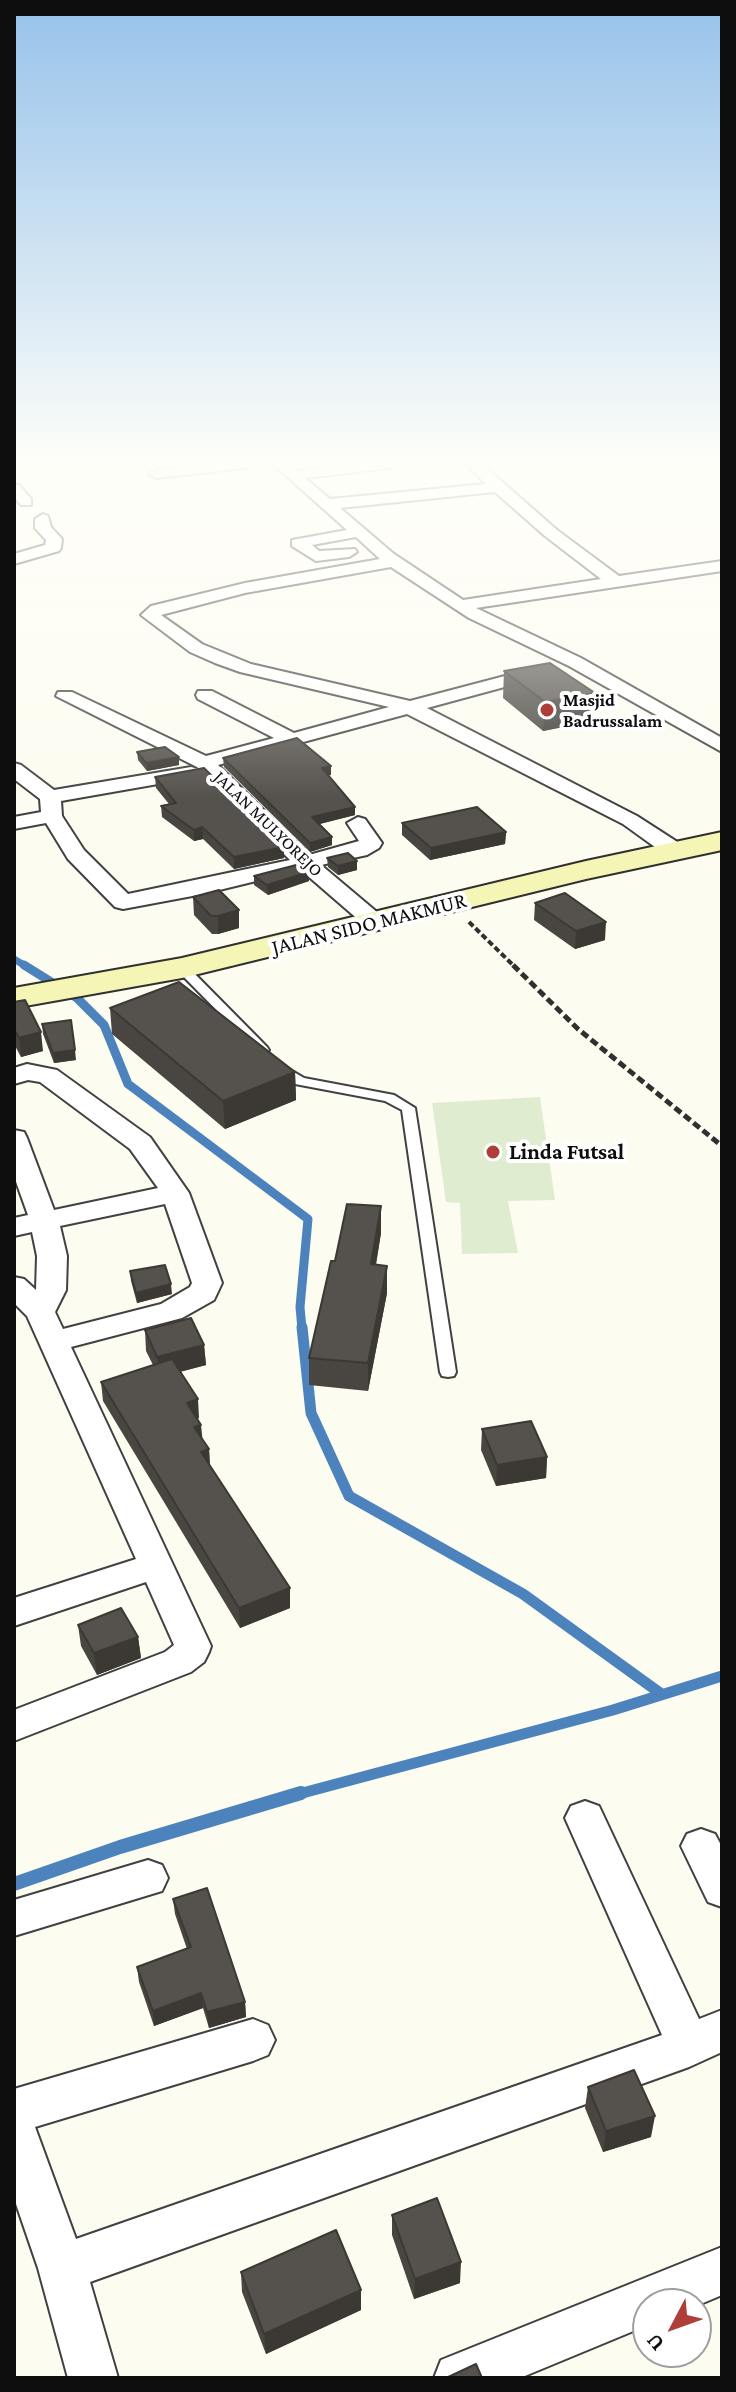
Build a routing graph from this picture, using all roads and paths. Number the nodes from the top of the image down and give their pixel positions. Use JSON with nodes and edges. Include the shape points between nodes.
{"nodes":[{"id":1,"x":311,"y":576,"type":"edge"},
{"id":2,"x":417,"y":576,"type":"edge"},
{"id":3,"x":607,"y":576,"type":"edge"},
{"id":4,"x":647,"y":576,"type":"edge"},
{"id":5,"x":613,"y":580,"type":"junction"},
{"id":6,"x":460,"y":605,"type":"junction"},
{"id":7,"x":575,"y":662,"type":"junction"},
{"id":8,"x":205,"y":695,"type":"dead end"},
{"id":9,"x":65,"y":696,"type":"dead end"},
{"id":10,"x":400,"y":708,"type":"junction"},
{"id":11,"x":291,"y":739,"type":"junction"},
{"id":12,"x":722,"y":746,"type":"edge"},
{"id":13,"x":208,"y":766,"type":"junction"},
{"id":14,"x":14,"y":769,"type":"edge"},
{"id":15,"x":51,"y":807,"type":"junction"},
{"id":16,"x":14,"y":823,"type":"edge"},
{"id":17,"x":358,"y":823,"type":"dead end"},
{"id":18,"x":722,"y":841,"type":"edge"},
{"id":19,"x":674,"y":850,"type":"junction"},
{"id":20,"x":304,"y":862,"type":"junction"},
{"id":21,"x":451,"y":904,"type":"junction"},
{"id":22,"x":376,"y":923,"type":"junction"},
{"id":23,"x":182,"y":968,"type":"junction"},
{"id":24,"x":26,"y":996,"type":"edge"},
{"id":25,"x":14,"y":1076,"type":"edge"},
{"id":26,"x":14,"y":1138,"type":"edge"},
{"id":27,"x":722,"y":1146,"type":"edge"},
{"id":28,"x":175,"y":1193,"type":"junction"},
{"id":29,"x":29,"y":1224,"type":"edge"},
{"id":30,"x":14,"y":1286,"type":"edge"},
{"id":31,"x":47,"y":1326,"type":"junction"},
{"id":32,"x":448,"y":1372,"type":"dead end"},
{"id":33,"x":154,"y":1566,"type":"junction"},
{"id":34,"x":14,"y":1612,"type":"edge"},
{"id":35,"x":14,"y":1726,"type":"edge"},
{"id":36,"x":585,"y":1818,"type":"dead end"},
{"id":37,"x":701,"y":1846,"type":"dead end"},
{"id":38,"x":148,"y":1878,"type":"dead end"},
{"id":39,"x":722,"y":1889,"type":"edge"},
{"id":40,"x":14,"y":1918,"type":"edge"},
{"id":41,"x":706,"y":2038,"type":"edge"},
{"id":42,"x":253,"y":2040,"type":"dead end"},
{"id":43,"x":14,"y":2111,"type":"edge"},
{"id":44,"x":14,"y":2131,"type":"edge"},
{"id":45,"x":62,"y":2268,"type":"junction"},
{"id":46,"x":722,"y":2271,"type":"edge"},
{"id":47,"x":93,"y":2378,"type":"edge"},
{"id":48,"x":459,"y":2378,"type":"edge"}],
"edges":[{"from":1,"to":10,"type":"street","via":[[150,613],[196,648],[221,659]]},
{"from":2,"to":6,"type":"street"},
{"from":3,"to":5,"type":"street"},
{"from":4,"to":5,"type":"street"},
{"from":5,"to":6,"type":"street"},
{"from":6,"to":7,"type":"street"},
{"from":7,"to":10,"type":"street"},
{"from":7,"to":12,"type":"street"},
{"from":8,"to":11,"type":"street"},
{"from":9,"to":13,"type":"street","name":"JALAN MULYOREJO"},
{"from":10,"to":11,"type":"street"},
{"from":10,"to":19,"type":"street","via":[[567,786]]},
{"from":11,"to":13,"type":"street"},
{"from":13,"to":15,"type":"street"},
{"from":13,"to":20,"type":"street","name":"JALAN MULYOREJO"},
{"from":14,"to":15,"type":"street"},
{"from":15,"to":16,"type":"street"},
{"from":15,"to":20,"type":"street","via":[[76,854],[123,902]]},
{"from":17,"to":20,"type":"street","via":[[371,843],[367,846]]},
{"from":18,"to":19,"type":"main road","name":"JALAN SIDO MAKMUR"},
{"from":19,"to":21,"type":"main road","name":"JALAN SIDO MAKMUR"},
{"from":20,"to":22,"type":"street","name":"JALAN MULYOREJO"},
{"from":21,"to":22,"type":"main road","name":"JALAN SIDO MAKMUR"},
{"from":21,"to":27,"type":"path","via":[[578,1029]]},
{"from":22,"to":23,"type":"main road","name":"JALAN SIDO MAKMUR"},
{"from":23,"to":24,"type":"main road","name":"JALAN SIDO MAKMUR"},
{"from":23,"to":32,"type":"lane","via":[[291,1077],[389,1098],[408,1108]]},
{"from":25,"to":28,"type":"street","via":[[42,1073],[83,1099],[140,1143]]},
{"from":26,"to":29,"type":"street"},
{"from":28,"to":29,"type":"street"},
{"from":28,"to":31,"type":"street","via":[[206,1274],[203,1293],[171,1311]]},
{"from":29,"to":31,"type":"street","via":[[52,1256]]},
{"from":30,"to":31,"type":"street"},
{"from":31,"to":33,"type":"street"},
{"from":33,"to":34,"type":"street"},
{"from":33,"to":35,"type":"street","via":[[193,1641],[191,1652],[178,1662]]},
{"from":36,"to":41,"type":"street"},
{"from":37,"to":39,"type":"street"},
{"from":38,"to":40,"type":"street"},
{"from":41,"to":45,"type":"street"},
{"from":42,"to":43,"type":"street"},
{"from":44,"to":45,"type":"street"},
{"from":45,"to":47,"type":"street"},
{"from":46,"to":48,"type":"street"}]}
